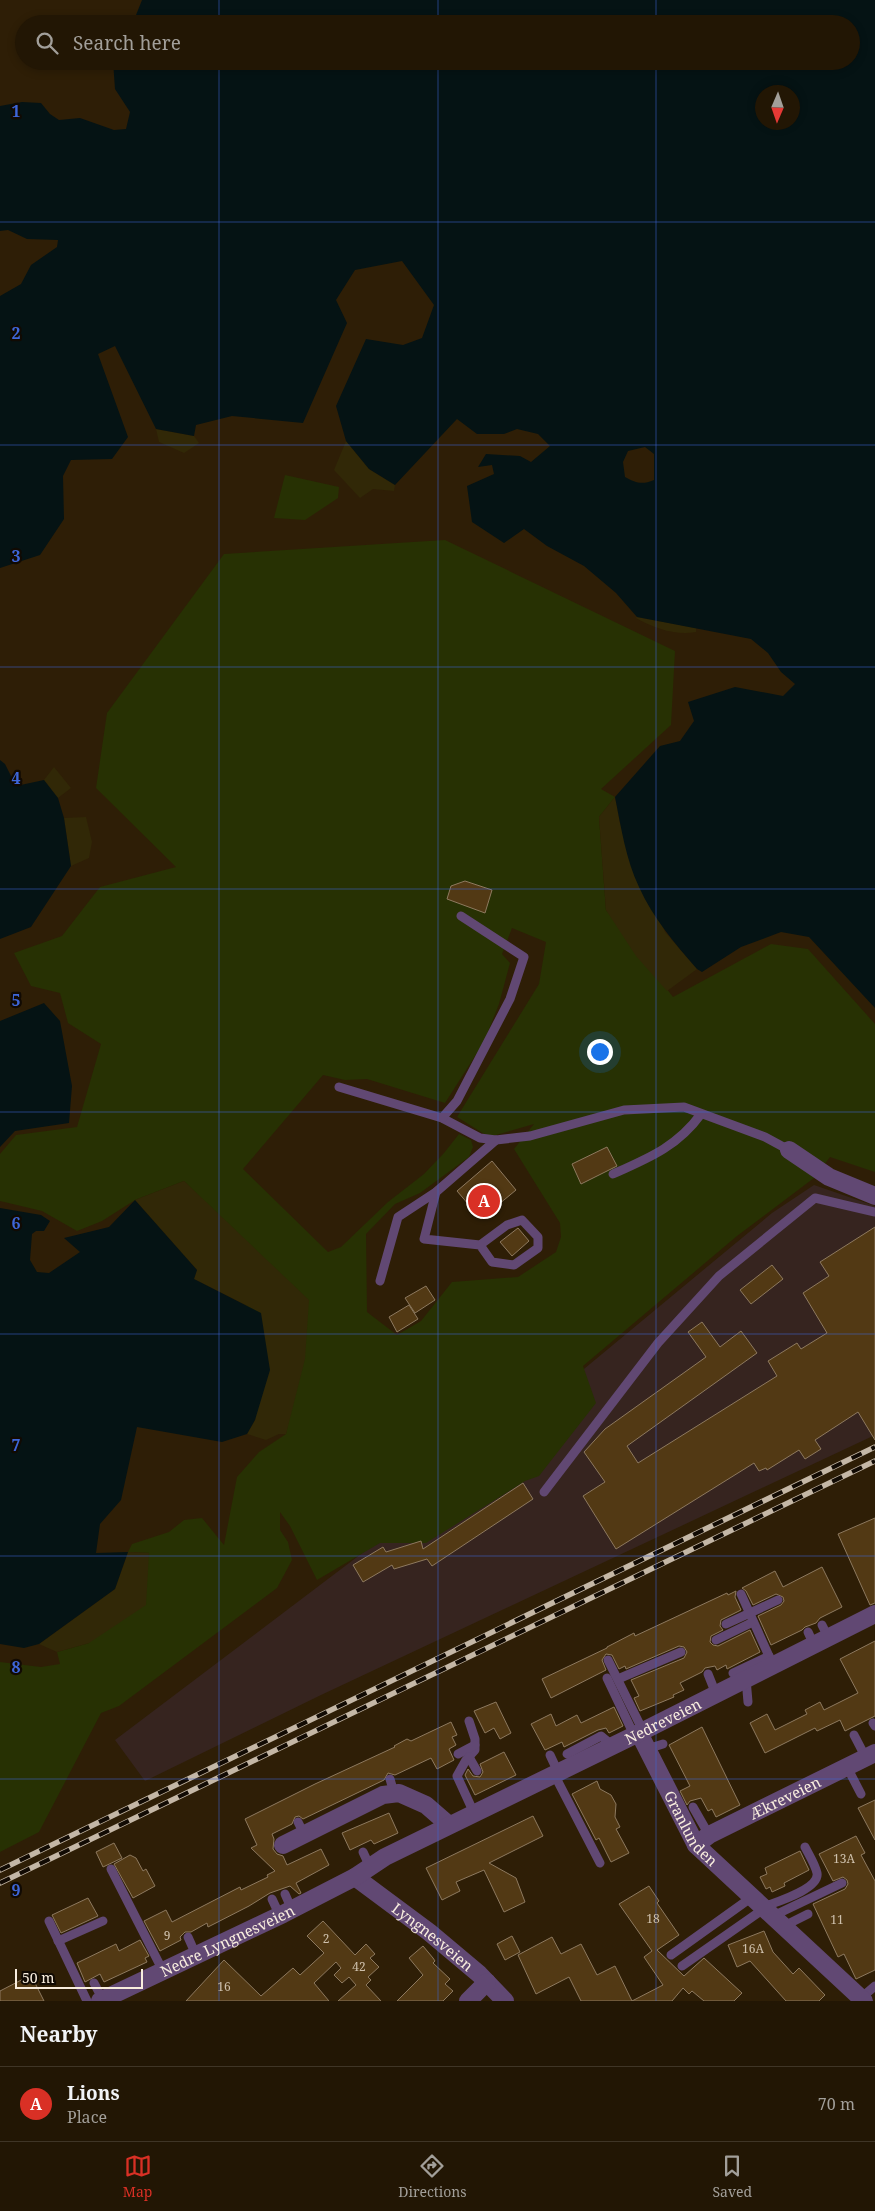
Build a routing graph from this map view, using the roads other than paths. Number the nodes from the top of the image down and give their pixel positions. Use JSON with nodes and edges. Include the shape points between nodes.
{"nodes":[{"id":1,"x":461,"y":916,"type":"dead end"},
{"id":2,"x":339,"y":1087,"type":"dead end"},
{"id":3,"x":701,"y":1114,"type":"junction"},
{"id":4,"x":442,"y":1118,"type":"junction"},
{"id":5,"x":496,"y":1140,"type":"junction"},
{"id":6,"x":789,"y":1150,"type":"joint"},
{"id":7,"x":614,"y":1174,"type":"dead end"},
{"id":8,"x":436,"y":1192,"type":"junction"},
{"id":9,"x":875,"y":1196,"type":"edge"},
{"id":10,"x":875,"y":1212,"type":"edge"},
{"id":11,"x":480,"y":1245,"type":"junction"},
{"id":12,"x":380,"y":1281,"type":"dead end"},
{"id":13,"x":544,"y":1492,"type":"dead end"},
{"id":14,"x":741,"y":1594,"type":"dead end"},
{"id":15,"x":778,"y":1600,"type":"dead end"},
{"id":16,"x":749,"y":1612,"type":"junction"},
{"id":17,"x":875,"y":1614,"type":"edge"},
{"id":18,"x":753,"y":1622,"type":"junction"},
{"id":19,"x":726,"y":1624,"type":"dead end"},
{"id":20,"x":716,"y":1640,"type":"dead end"},
{"id":21,"x":682,"y":1652,"type":"dead end"},
{"id":22,"x":608,"y":1660,"type":"dead end"},
{"id":23,"x":771,"y":1660,"type":"junction"},
{"id":24,"x":708,"y":1674,"type":"dead end"},
{"id":25,"x":739,"y":1676,"type":"junction"},
{"id":26,"x":607,"y":1678,"type":"dead end"},
{"id":27,"x":618,"y":1679,"type":"junction"},
{"id":28,"x":716,"y":1694,"type":"junction"},
{"id":29,"x":748,"y":1702,"type":"dead end"},
{"id":30,"x":469,"y":1721,"type":"dead end"},
{"id":31,"x":638,"y":1733,"type":"junction"},
{"id":32,"x":854,"y":1735,"type":"dead end"},
{"id":33,"x":475,"y":1744,"type":"junction"},
{"id":34,"x":612,"y":1746,"type":"junction"},
{"id":35,"x":458,"y":1754,"type":"dead end"},
{"id":36,"x":567,"y":1754,"type":"dead end"},
{"id":37,"x":550,"y":1755,"type":"dead end"},
{"id":38,"x":870,"y":1755,"type":"edge"},
{"id":39,"x":469,"y":1757,"type":"junction"},
{"id":40,"x":847,"y":1767,"type":"junction"},
{"id":41,"x":476,"y":1771,"type":"dead end"},
{"id":42,"x":556,"y":1773,"type":"junction"},
{"id":43,"x":861,"y":1794,"type":"dead end"},
{"id":44,"x":693,"y":1807,"type":"dead end"},
{"id":45,"x":474,"y":1813,"type":"junction"},
{"id":46,"x":449,"y":1826,"type":"junction"},
{"id":47,"x":702,"y":1840,"type":"junction"},
{"id":48,"x":283,"y":1845,"type":"dead end"},
{"id":49,"x":805,"y":1847,"type":"dead end"},
{"id":50,"x":600,"y":1863,"type":"dead end"},
{"id":51,"x":111,"y":1869,"type":"dead end"},
{"id":52,"x":355,"y":1877,"type":"junction"},
{"id":53,"x":842,"y":1883,"type":"dead end"},
{"id":54,"x":272,"y":1899,"type":"dead end"},
{"id":55,"x":286,"y":1907,"type":"junction"},
{"id":56,"x":767,"y":1911,"type":"junction"},
{"id":57,"x":808,"y":1914,"type":"dead end"},
{"id":58,"x":49,"y":1921,"type":"dead end"},
{"id":59,"x":103,"y":1921,"type":"dead end"},
{"id":60,"x":188,"y":1937,"type":"dead end"},
{"id":61,"x":58,"y":1941,"type":"junction"},
{"id":62,"x":196,"y":1955,"type":"junction"},
{"id":63,"x":671,"y":1955,"type":"dead end"},
{"id":64,"x":682,"y":1966,"type":"dead end"},
{"id":65,"x":163,"y":1971,"type":"junction"},
{"id":66,"x":487,"y":1982,"type":"junction"},
{"id":67,"x":94,"y":1983,"type":"dead end"},
{"id":68,"x":875,"y":1986,"type":"edge"},
{"id":69,"x":863,"y":1999,"type":"edge"},
{"id":70,"x":97,"y":2001,"type":"edge"},
{"id":71,"x":468,"y":2001,"type":"edge"},
{"id":72,"x":506,"y":2001,"type":"edge"}],
"edges":[{"from":1,"to":4,"type":"lane","via":[[524,957],[510,999],[457,1101]]},
{"from":2,"to":4,"type":"lane"},
{"from":3,"to":5,"type":"lane","via":[[684,1107],[624,1110],[530,1136]]},
{"from":3,"to":6,"type":"lane","via":[[765,1137]]},
{"from":3,"to":7,"type":"lane","via":[[691,1128],[659,1154]]},
{"from":4,"to":5,"type":"lane","via":[[480,1138]]},
{"from":5,"to":8,"type":"lane"},
{"from":6,"to":9,"type":"street","via":[[829,1177]]},
{"from":8,"to":11,"type":"lane","via":[[424,1239]]},
{"from":8,"to":12,"type":"lane","via":[[398,1218]]},
{"from":10,"to":13,"type":"lane","via":[[815,1198],[719,1276],[658,1343]]},
{"from":11,"to":11,"type":"lane","via":[[492,1262],[514,1265],[538,1248],[538,1237],[522,1220],[507,1225]]},
{"from":14,"to":16,"type":"lane"},
{"from":15,"to":16,"type":"lane"},
{"from":16,"to":18,"type":"lane"},
{"from":16,"to":19,"type":"lane"},
{"from":17,"to":23,"type":"street","name":"Nedreveien","via":[[818,1635]]},
{"from":18,"to":20,"type":"lane"},
{"from":18,"to":23,"type":"lane"},
{"from":21,"to":27,"type":"lane"},
{"from":22,"to":27,"type":"lane"},
{"from":23,"to":25,"type":"street","name":"Nedreveien"},
{"from":24,"to":28,"type":"lane"},
{"from":25,"to":28,"type":"street","name":"Nedreveien"},
{"from":25,"to":29,"type":"lane"},
{"from":26,"to":31,"type":"lane"},
{"from":27,"to":31,"type":"lane"},
{"from":28,"to":31,"type":"street","name":"Nedreveien"},
{"from":30,"to":33,"type":"lane"},
{"from":31,"to":34,"type":"street","name":"Nedreveien"},
{"from":31,"to":47,"type":"street","name":"Granlunden","via":[[655,1746]]},
{"from":32,"to":38,"type":"lane"},
{"from":33,"to":35,"type":"lane"},
{"from":33,"to":39,"type":"lane","via":[[475,1750]]},
{"from":34,"to":36,"type":"lane","via":[[601,1736]]},
{"from":34,"to":42,"type":"street","name":"Nedreveien"},
{"from":37,"to":42,"type":"lane"},
{"from":38,"to":40,"type":"street","name":"Ækreveien"},
{"from":39,"to":41,"type":"lane"},
{"from":39,"to":45,"type":"lane","via":[[458,1776]]},
{"from":40,"to":43,"type":"lane"},
{"from":40,"to":47,"type":"street","name":"Ækreveien"},
{"from":42,"to":45,"type":"street","name":"Nedreveien"},
{"from":42,"to":50,"type":"lane"},
{"from":44,"to":47,"type":"lane"},
{"from":45,"to":46,"type":"street","name":"Nedreveien"},
{"from":46,"to":48,"type":"street","via":[[426,1805],[399,1793],[392,1786],[383,1795],[346,1806],[301,1828]]},
{"from":46,"to":52,"type":"street","name":"Nedreveien","via":[[385,1857],[366,1859]]},
{"from":47,"to":56,"type":"street","name":"Granlunden"},
{"from":49,"to":56,"type":"lane","via":[[817,1879],[814,1884]]},
{"from":51,"to":65,"type":"lane"},
{"from":52,"to":55,"type":"street","name":"Nedre Lyngnesveien"},
{"from":52,"to":66,"type":"street","name":"Lyngnesveien"},
{"from":53,"to":56,"type":"lane"},
{"from":54,"to":55,"type":"lane"},
{"from":55,"to":62,"type":"street","name":"Nedre Lyngnesveien"},
{"from":56,"to":57,"type":"lane"},
{"from":56,"to":63,"type":"lane"},
{"from":56,"to":64,"type":"lane"},
{"from":56,"to":69,"type":"street","name":"Granlunden"},
{"from":58,"to":61,"type":"lane"},
{"from":59,"to":61,"type":"lane"},
{"from":60,"to":62,"type":"lane"},
{"from":61,"to":70,"type":"lane"},
{"from":62,"to":65,"type":"street","name":"Nedre Lyngnesveien"},
{"from":65,"to":70,"type":"street","name":"Nedre Lyngnesveien"},
{"from":66,"to":71,"type":"street"},
{"from":66,"to":72,"type":"street","name":"Lyngnesveien"},
{"from":67,"to":70,"type":"lane"},
{"from":68,"to":69,"type":"lane"}]}
